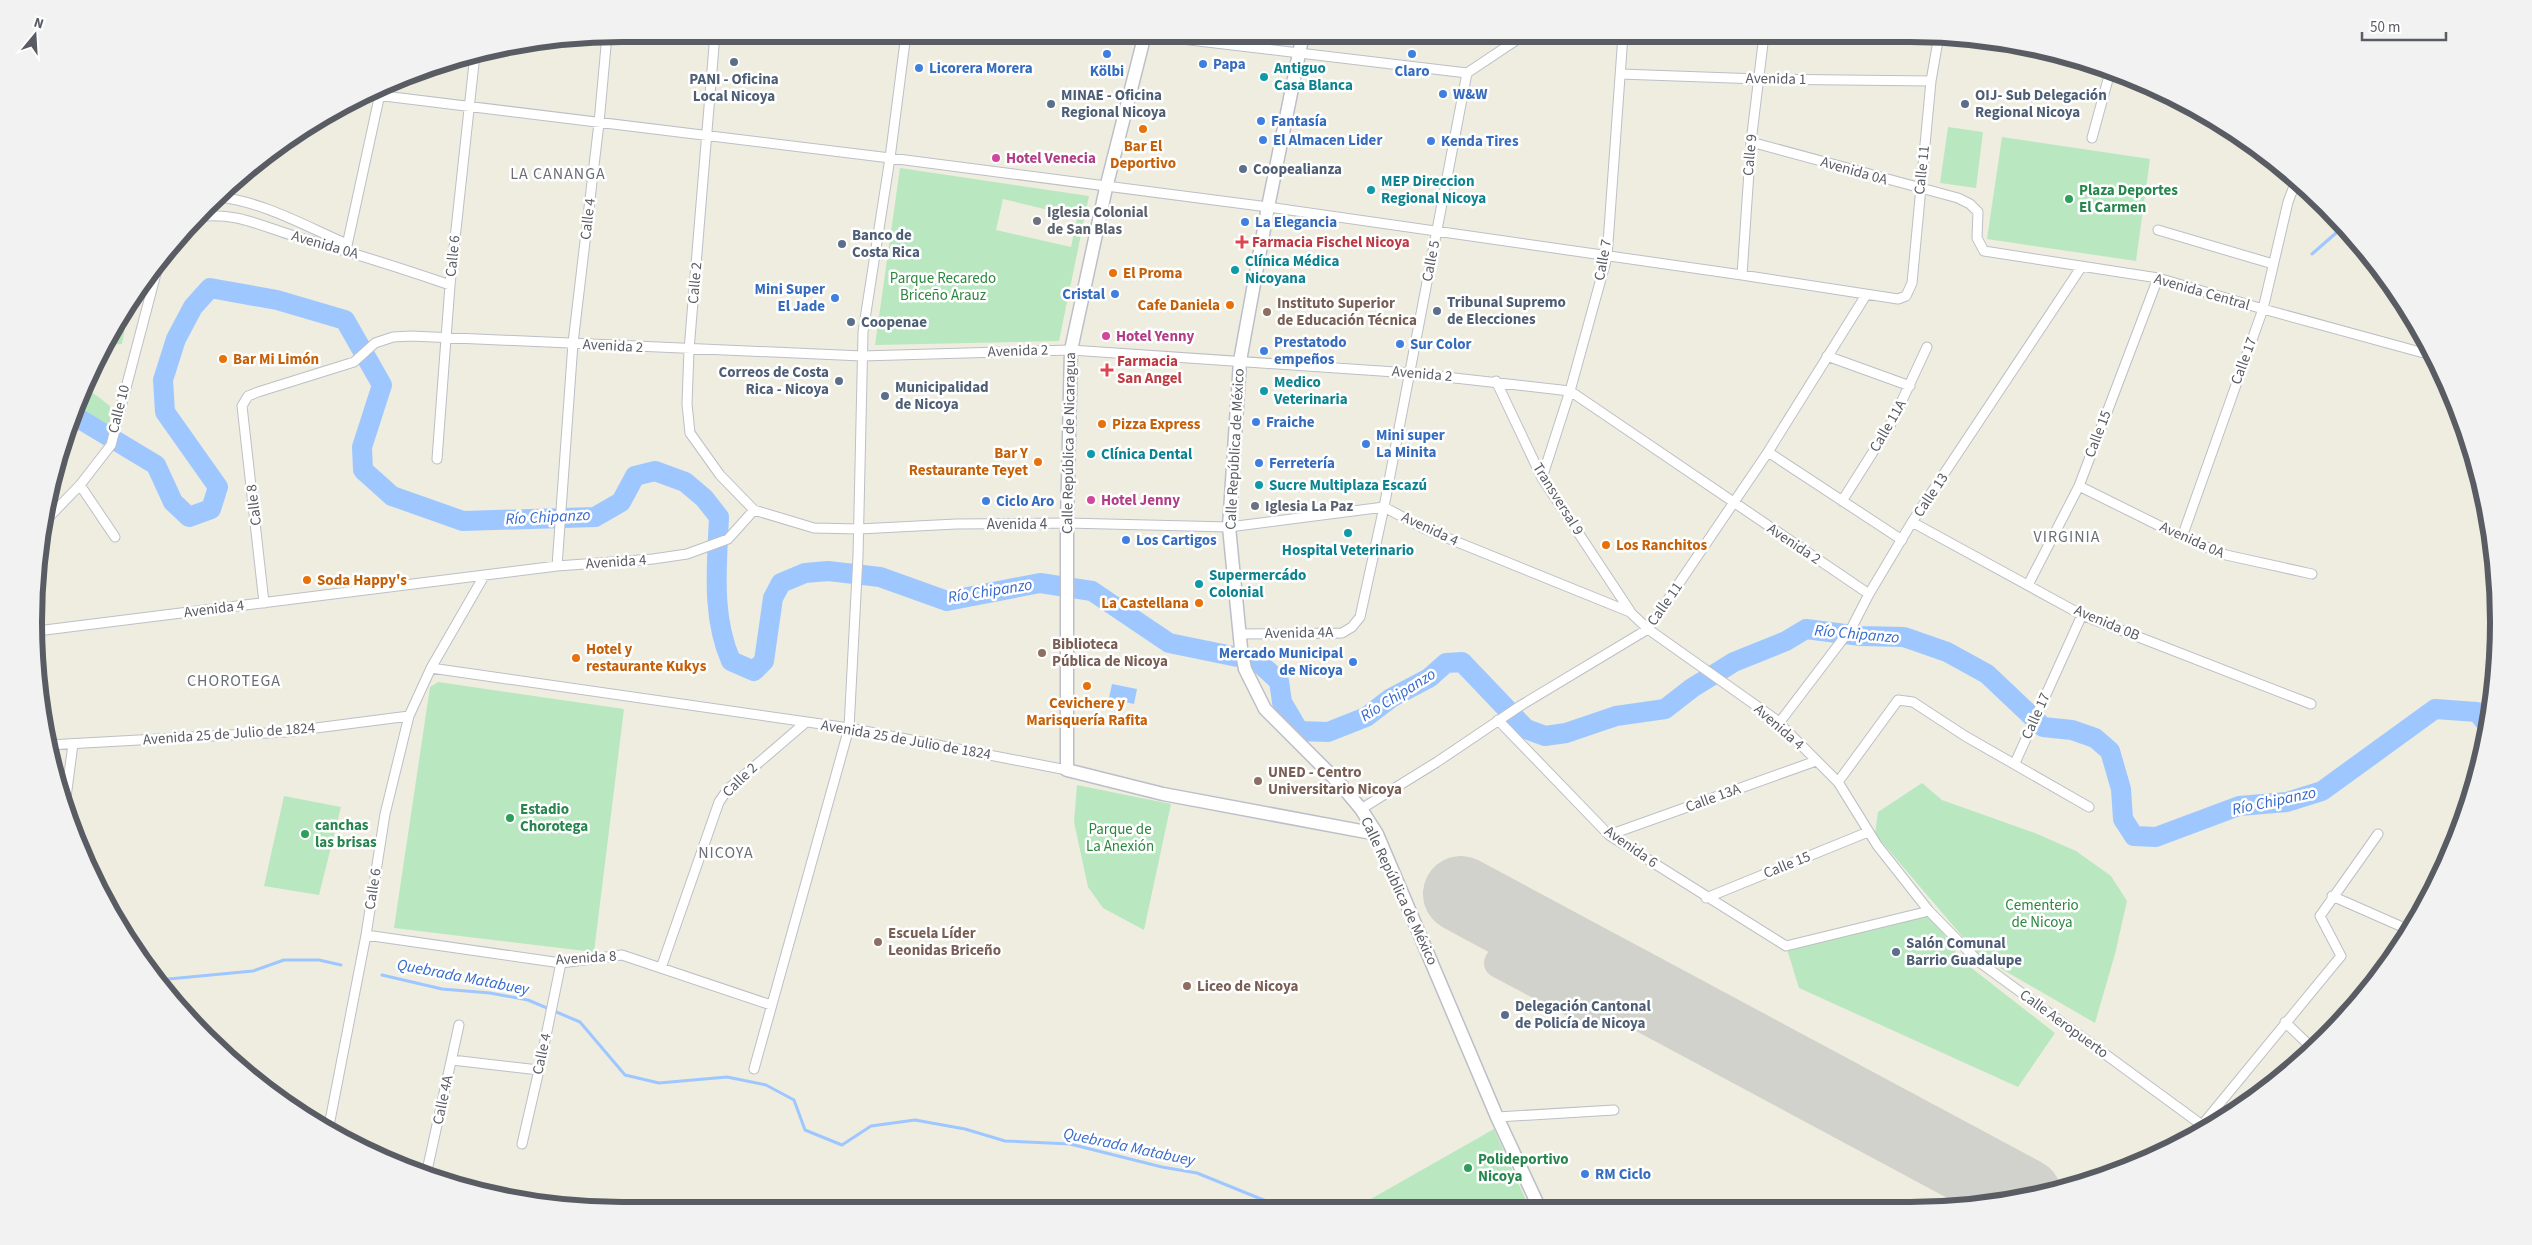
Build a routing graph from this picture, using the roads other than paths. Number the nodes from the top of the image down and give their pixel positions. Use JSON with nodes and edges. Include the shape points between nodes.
{"nodes":[{"id":1,"x":715,"y":42,"type":"edge"},
{"id":2,"x":905,"y":42,"type":"edge"},
{"id":3,"x":1141,"y":42,"type":"edge"},
{"id":4,"x":1206,"y":42,"type":"edge"},
{"id":5,"x":1302,"y":42,"type":"edge"},
{"id":6,"x":1514,"y":42,"type":"edge"},
{"id":7,"x":1622,"y":42,"type":"edge"},
{"id":8,"x":1763,"y":42,"type":"edge"},
{"id":9,"x":606,"y":43,"type":"edge"},
{"id":10,"x":1938,"y":43,"type":"edge"},
{"id":11,"x":1300,"y":54,"type":"junction"},
{"id":12,"x":474,"y":62,"type":"edge"},
{"id":13,"x":1467,"y":73,"type":"junction"},
{"id":14,"x":1620,"y":74,"type":"junction"},
{"id":15,"x":2108,"y":78,"type":"edge"},
{"id":16,"x":1759,"y":79,"type":"junction"},
{"id":17,"x":1931,"y":81,"type":"junction"},
{"id":18,"x":387,"y":93,"type":"edge"},
{"id":19,"x":380,"y":96,"type":"edge"},
{"id":20,"x":470,"y":108,"type":"junction"},
{"id":21,"x":599,"y":123,"type":"junction"},
{"id":22,"x":707,"y":135,"type":"junction"},
{"id":23,"x":2092,"y":138,"type":"dead end"},
{"id":24,"x":1751,"y":142,"type":"junction"},
{"id":25,"x":890,"y":158,"type":"junction"},
{"id":26,"x":1106,"y":188,"type":"junction"},
{"id":27,"x":2294,"y":188,"type":"edge"},
{"id":28,"x":1920,"y":190,"type":"junction"},
{"id":29,"x":227,"y":199,"type":"edge"},
{"id":30,"x":1268,"y":207,"type":"junction"},
{"id":31,"x":209,"y":215,"type":"edge"},
{"id":32,"x":2158,"y":230,"type":"dead end"},
{"id":33,"x":1437,"y":233,"type":"junction"},
{"id":34,"x":1976,"y":238,"type":"joint"},
{"id":35,"x":346,"y":247,"type":"junction"},
{"id":36,"x":1607,"y":257,"type":"junction"},
{"id":37,"x":2273,"y":264,"type":"junction"},
{"id":38,"x":2082,"y":266,"type":"junction"},
{"id":39,"x":1742,"y":275,"type":"junction"},
{"id":40,"x":2158,"y":278,"type":"junction"},
{"id":41,"x":154,"y":280,"type":"edge"},
{"id":42,"x":450,"y":285,"type":"junction"},
{"id":43,"x":1866,"y":295,"type":"junction"},
{"id":44,"x":2263,"y":310,"type":"junction"},
{"id":45,"x":447,"y":338,"type":"junction"},
{"id":46,"x":572,"y":343,"type":"junction"},
{"id":47,"x":1926,"y":348,"type":"dead end"},
{"id":48,"x":689,"y":350,"type":"junction"},
{"id":49,"x":1071,"y":350,"type":"junction"},
{"id":50,"x":2423,"y":353,"type":"edge"},
{"id":51,"x":862,"y":356,"type":"junction"},
{"id":52,"x":1827,"y":356,"type":"junction"},
{"id":53,"x":1240,"y":361,"type":"junction"},
{"id":54,"x":1410,"y":373,"type":"junction"},
{"id":55,"x":1496,"y":381,"type":"junction"},
{"id":56,"x":1910,"y":386,"type":"junction"},
{"id":57,"x":1570,"y":391,"type":"junction"},
{"id":58,"x":242,"y":406,"type":"joint"},
{"id":59,"x":1768,"y":452,"type":"junction"},
{"id":60,"x":437,"y":459,"type":"dead end"},
{"id":61,"x":1542,"y":478,"type":"junction"},
{"id":62,"x":80,"y":485,"type":"junction"},
{"id":63,"x":2078,"y":486,"type":"junction"},
{"id":64,"x":1842,"y":500,"type":"junction"},
{"id":65,"x":1734,"y":503,"type":"junction"},
{"id":66,"x":1384,"y":507,"type":"junction"},
{"id":67,"x":754,"y":510,"type":"junction"},
{"id":68,"x":53,"y":512,"type":"edge"},
{"id":69,"x":1912,"y":522,"type":"junction"},
{"id":70,"x":1067,"y":523,"type":"junction"},
{"id":71,"x":1230,"y":527,"type":"junction"},
{"id":72,"x":859,"y":529,"type":"junction"},
{"id":73,"x":115,"y":537,"type":"dead end"},
{"id":74,"x":2182,"y":537,"type":"junction"},
{"id":75,"x":1902,"y":540,"type":"junction"},
{"id":76,"x":558,"y":566,"type":"junction"},
{"id":77,"x":2312,"y":574,"type":"dead end"},
{"id":78,"x":484,"y":576,"type":"junction"},
{"id":79,"x":2028,"y":585,"type":"junction"},
{"id":80,"x":1869,"y":594,"type":"junction"},
{"id":81,"x":1366,"y":596,"type":"joint"},
{"id":82,"x":264,"y":603,"type":"junction"},
{"id":83,"x":1630,"y":612,"type":"junction"},
{"id":84,"x":2082,"y":615,"type":"junction"},
{"id":85,"x":1648,"y":629,"type":"junction"},
{"id":86,"x":42,"y":630,"type":"edge"},
{"id":87,"x":1240,"y":634,"type":"junction"},
{"id":88,"x":432,"y":668,"type":"junction"},
{"id":89,"x":2311,"y":704,"type":"dead end"},
{"id":90,"x":410,"y":716,"type":"junction"},
{"id":91,"x":1501,"y":718,"type":"junction"},
{"id":92,"x":805,"y":722,"type":"junction"},
{"id":93,"x":1779,"y":723,"type":"junction"},
{"id":94,"x":849,"y":728,"type":"junction"},
{"id":95,"x":73,"y":744,"type":"junction"},
{"id":96,"x":56,"y":745,"type":"edge"},
{"id":97,"x":1816,"y":761,"type":"junction"},
{"id":98,"x":2015,"y":763,"type":"junction"},
{"id":99,"x":1067,"y":770,"type":"junction"},
{"id":100,"x":1838,"y":782,"type":"junction"},
{"id":101,"x":67,"y":789,"type":"edge"},
{"id":102,"x":2089,"y":807,"type":"dead end"},
{"id":103,"x":1361,"y":809,"type":"junction"},
{"id":104,"x":1868,"y":832,"type":"junction"},
{"id":105,"x":1376,"y":834,"type":"junction"},
{"id":106,"x":2378,"y":834,"type":"dead end"},
{"id":107,"x":1609,"y":835,"type":"junction"},
{"id":108,"x":2332,"y":896,"type":"junction"},
{"id":109,"x":1706,"y":898,"type":"junction"},
{"id":110,"x":1929,"y":911,"type":"junction"},
{"id":111,"x":2403,"y":927,"type":"edge"},
{"id":112,"x":366,"y":934,"type":"junction"},
{"id":113,"x":561,"y":963,"type":"junction"},
{"id":114,"x":661,"y":968,"type":"junction"},
{"id":115,"x":771,"y":1005,"type":"junction"},
{"id":116,"x":2285,"y":1022,"type":"junction"},
{"id":117,"x":460,"y":1025,"type":"dead end"},
{"id":118,"x":2308,"y":1044,"type":"edge"},
{"id":119,"x":452,"y":1060,"type":"junction"},
{"id":120,"x":754,"y":1069,"type":"dead end"},
{"id":121,"x":539,"y":1070,"type":"junction"},
{"id":122,"x":1614,"y":1110,"type":"dead end"},
{"id":123,"x":1497,"y":1117,"type":"junction"},
{"id":124,"x":2209,"y":1119,"type":"edge"},
{"id":125,"x":329,"y":1123,"type":"edge"},
{"id":126,"x":2201,"y":1124,"type":"edge"},
{"id":127,"x":522,"y":1144,"type":"dead end"},
{"id":128,"x":427,"y":1169,"type":"edge"},
{"id":129,"x":1536,"y":1202,"type":"edge"}],
"edges":[{"from":1,"to":22,"type":"street","name":"Calle 2"},
{"from":2,"to":25,"type":"street"},
{"from":3,"to":26,"type":"main road","name":"Calle República de Nicaragua"},
{"from":4,"to":11,"type":"street"},
{"from":5,"to":11,"type":"main road","name":"Calle República de México"},
{"from":6,"to":13,"type":"street"},
{"from":7,"to":14,"type":"street","name":"Calle 7"},
{"from":8,"to":16,"type":"street","name":"Calle 9"},
{"from":9,"to":21,"type":"street","name":"Calle 4"},
{"from":10,"to":17,"type":"street","name":"Calle 11"},
{"from":11,"to":13,"type":"street"},
{"from":11,"to":30,"type":"main road","name":"Calle República de México"},
{"from":12,"to":20,"type":"street","name":"Calle 6"},
{"from":13,"to":33,"type":"street","name":"Calle 5"},
{"from":14,"to":16,"type":"street","name":"Avenida 1"},
{"from":14,"to":36,"type":"street","name":"Calle 7"},
{"from":15,"to":23,"type":"street"},
{"from":16,"to":17,"type":"street","name":"Avenida 1"},
{"from":16,"to":24,"type":"street","name":"Calle 9"},
{"from":17,"to":28,"type":"street","name":"Calle 11"},
{"from":18,"to":20,"type":"street"},
{"from":19,"to":35,"type":"street"},
{"from":20,"to":21,"type":"street"},
{"from":20,"to":42,"type":"street","name":"Calle 6"},
{"from":21,"to":22,"type":"street"},
{"from":21,"to":46,"type":"street","name":"Calle 4"},
{"from":22,"to":25,"type":"street"},
{"from":22,"to":48,"type":"street","name":"Calle 2"},
{"from":24,"to":28,"type":"street","name":"Avenida 0A"},
{"from":24,"to":39,"type":"street","name":"Calle 9"},
{"from":25,"to":26,"type":"street"},
{"from":25,"to":51,"type":"street"},
{"from":26,"to":30,"type":"street"},
{"from":26,"to":49,"type":"main road","name":"Calle República de Nicaragua"},
{"from":27,"to":37,"type":"street","name":"Calle 17"},
{"from":28,"to":34,"type":"street","name":"Avenida 0A","via":[[1958,198],[1970,204],[1978,212]]},
{"from":28,"to":43,"type":"street","name":"Calle 11","via":[[1912,283],[1906,296],[1898,300]]},
{"from":29,"to":35,"type":"street","name":"Avenida 0A","via":[[282,216]]},
{"from":30,"to":33,"type":"street"},
{"from":30,"to":53,"type":"main road","name":"Calle República de México"},
{"from":31,"to":35,"type":"street","name":"Avenida 0A","via":[[234,217]]},
{"from":32,"to":37,"type":"street"},
{"from":33,"to":36,"type":"street"},
{"from":33,"to":54,"type":"street","name":"Calle 5"},
{"from":34,"to":38,"type":"street","name":"Avenida Central","via":[[1984,251]]},
{"from":35,"to":42,"type":"street","name":"Avenida 0A"},
{"from":36,"to":39,"type":"street"},
{"from":36,"to":57,"type":"street","name":"Calle 7"},
{"from":37,"to":44,"type":"street","name":"Calle 17"},
{"from":38,"to":40,"type":"street","name":"Avenida Central"},
{"from":38,"to":69,"type":"street","name":"Calle 13"},
{"from":39,"to":43,"type":"street"},
{"from":40,"to":44,"type":"street","name":"Avenida Central"},
{"from":40,"to":63,"type":"street","name":"Calle 15"},
{"from":41,"to":62,"type":"street","name":"Calle 10","via":[[111,445]]},
{"from":42,"to":45,"type":"street","name":"Calle 6"},
{"from":43,"to":52,"type":"street","name":"Calle 11"},
{"from":44,"to":50,"type":"street","name":"Avenida Central"},
{"from":44,"to":74,"type":"street","name":"Calle 17"},
{"from":45,"to":46,"type":"street","name":"Avenida 2"},
{"from":45,"to":58,"type":"street","name":"Avenida 2","via":[[393,337],[375,343],[354,362],[248,396]]},
{"from":45,"to":60,"type":"street","name":"Calle 6"},
{"from":46,"to":48,"type":"street","name":"Avenida 2"},
{"from":46,"to":76,"type":"street","name":"Calle 4"},
{"from":47,"to":56,"type":"street","name":"Calle 11A"},
{"from":48,"to":51,"type":"street","name":"Avenida 2"},
{"from":48,"to":67,"type":"street","name":"Calle 2","via":[[687,404],[690,433],[720,475]]},
{"from":49,"to":51,"type":"street","name":"Avenida 2"},
{"from":49,"to":53,"type":"street","name":"Avenida 2"},
{"from":49,"to":70,"type":"main road","name":"Calle República de Nicaragua"},
{"from":51,"to":72,"type":"street"},
{"from":52,"to":56,"type":"street"},
{"from":52,"to":59,"type":"street","name":"Calle 11"},
{"from":53,"to":54,"type":"street","name":"Avenida 2"},
{"from":53,"to":71,"type":"main road","name":"Calle República de México"},
{"from":54,"to":55,"type":"street","name":"Avenida 2"},
{"from":54,"to":66,"type":"street","name":"Calle 5"},
{"from":55,"to":57,"type":"street","name":"Avenida 2"},
{"from":55,"to":61,"type":"street","name":"Transversal 9"},
{"from":56,"to":64,"type":"street","name":"Calle 11A","via":[[1892,422]]},
{"from":57,"to":61,"type":"street","name":"Calle 7"},
{"from":57,"to":65,"type":"street","name":"Avenida 2"},
{"from":58,"to":82,"type":"street","name":"Calle 8"},
{"from":59,"to":64,"type":"street"},
{"from":59,"to":65,"type":"street","name":"Calle 11"},
{"from":61,"to":83,"type":"street","name":"Transversal 9"},
{"from":62,"to":68,"type":"street","name":"Calle 10"},
{"from":62,"to":73,"type":"street"},
{"from":63,"to":74,"type":"street","name":"Avenida 0A"},
{"from":63,"to":79,"type":"street","name":"Calle 15"},
{"from":64,"to":75,"type":"street"},
{"from":65,"to":80,"type":"street","name":"Avenida 2"},
{"from":65,"to":85,"type":"street","name":"Calle 11"},
{"from":66,"to":71,"type":"street","name":"Avenida 4"},
{"from":66,"to":81,"type":"street","name":"Calle 5"},
{"from":66,"to":83,"type":"street","name":"Avenida 4","via":[[1426,529]]},
{"from":67,"to":72,"type":"street","name":"Avenida 4","via":[[814,528]]},
{"from":67,"to":76,"type":"street","name":"Avenida 4","via":[[728,539],[704,550],[653,559]]},
{"from":69,"to":75,"type":"street","name":"Calle 13"},
{"from":69,"to":79,"type":"street","name":"Avenida 0B"},
{"from":70,"to":71,"type":"street","name":"Avenida 4"},
{"from":70,"to":72,"type":"street","name":"Avenida 4"},
{"from":70,"to":99,"type":"main road","name":"Calle República de Nicaragua"},
{"from":71,"to":87,"type":"main road","name":"Calle República de México"},
{"from":72,"to":94,"type":"street"},
{"from":74,"to":77,"type":"street","name":"Avenida 0A","via":[[2226,556]]},
{"from":75,"to":80,"type":"street","name":"Calle 13"},
{"from":76,"to":78,"type":"street","name":"Avenida 4"},
{"from":78,"to":82,"type":"street","name":"Avenida 4"},
{"from":78,"to":88,"type":"street","name":"Calle 6"},
{"from":79,"to":84,"type":"street","name":"Avenida 0B"},
{"from":80,"to":93,"type":"street","name":"Calle 13","via":[[1842,642]]},
{"from":81,"to":87,"type":"street","name":"Avenida 4A","via":[[1360,617],[1342,633]]},
{"from":82,"to":86,"type":"street","name":"Avenida 4"},
{"from":83,"to":85,"type":"street","name":"Avenida 4"},
{"from":84,"to":89,"type":"street","name":"Avenida 0B"},
{"from":84,"to":98,"type":"street","name":"Calle 17"},
{"from":85,"to":91,"type":"street","name":"Calle 11"},
{"from":85,"to":93,"type":"street","name":"Avenida 4"},
{"from":87,"to":103,"type":"main road","name":"Calle República de México","via":[[1245,669],[1265,709]]},
{"from":88,"to":90,"type":"street","name":"Calle 6"},
{"from":88,"to":92,"type":"street","name":"Avenida 25 de Julio de 1824"},
{"from":90,"to":95,"type":"street","name":"Avenida 25 de Julio de 1824","via":[[285,732]]},
{"from":90,"to":112,"type":"street","name":"Calle 6","via":[[385,814]]},
{"from":91,"to":103,"type":"street","name":"Calle 11"},
{"from":91,"to":107,"type":"street","name":"Avenida 6"},
{"from":92,"to":94,"type":"street","name":"Avenida 25 de Julio de 1824"},
{"from":92,"to":114,"type":"street","name":"Calle 2","via":[[728,789],[719,802]]},
{"from":93,"to":97,"type":"street","name":"Avenida 4"},
{"from":94,"to":99,"type":"street","name":"Avenida 25 de Julio de 1824"},
{"from":94,"to":115,"type":"street"},
{"from":95,"to":96,"type":"street","name":"Avenida 25 de Julio de 1824"},
{"from":95,"to":101,"type":"street"},
{"from":97,"to":100,"type":"street","name":"Avenida 4"},
{"from":97,"to":107,"type":"street","name":"Calle 13A"},
{"from":98,"to":100,"type":"street","via":[[1965,736],[1914,702],[1898,700]]},
{"from":98,"to":102,"type":"street"},
{"from":99,"to":105,"type":"main road","name":"Avenida 25 de Julio de 1824","via":[[1163,794]]},
{"from":100,"to":104,"type":"street","name":"Avenida 4"},
{"from":103,"to":105,"type":"main road","name":"Calle República de México"},
{"from":104,"to":109,"type":"street","name":"Calle 15"},
{"from":104,"to":110,"type":"street","name":"Avenida 4"},
{"from":105,"to":123,"type":"main road","name":"Calle República de México"},
{"from":106,"to":108,"type":"street"},
{"from":107,"to":109,"type":"street","name":"Avenida 6"},
{"from":108,"to":111,"type":"street"},
{"from":108,"to":116,"type":"street","via":[[2320,916],[2341,956]]},
{"from":109,"to":110,"type":"street","name":"Avenida 6","via":[[1786,946]]},
{"from":110,"to":126,"type":"street","name":"Calle Aeropuerto","via":[[1978,961]]},
{"from":112,"to":113,"type":"street","name":"Avenida 8"},
{"from":112,"to":125,"type":"street","name":"Calle 6"},
{"from":113,"to":114,"type":"street","name":"Avenida 8","via":[[622,955]]},
{"from":113,"to":121,"type":"street","name":"Calle 4"},
{"from":114,"to":115,"type":"street","name":"Avenida 8"},
{"from":115,"to":120,"type":"street"},
{"from":116,"to":118,"type":"street"},
{"from":116,"to":124,"type":"street"},
{"from":117,"to":119,"type":"street","name":"Calle 4A"},
{"from":119,"to":121,"type":"street"},
{"from":119,"to":128,"type":"street","name":"Calle 4A"},
{"from":121,"to":127,"type":"street","name":"Calle 4"},
{"from":122,"to":123,"type":"street"},
{"from":123,"to":129,"type":"main road","name":"Calle República de México"}]}
